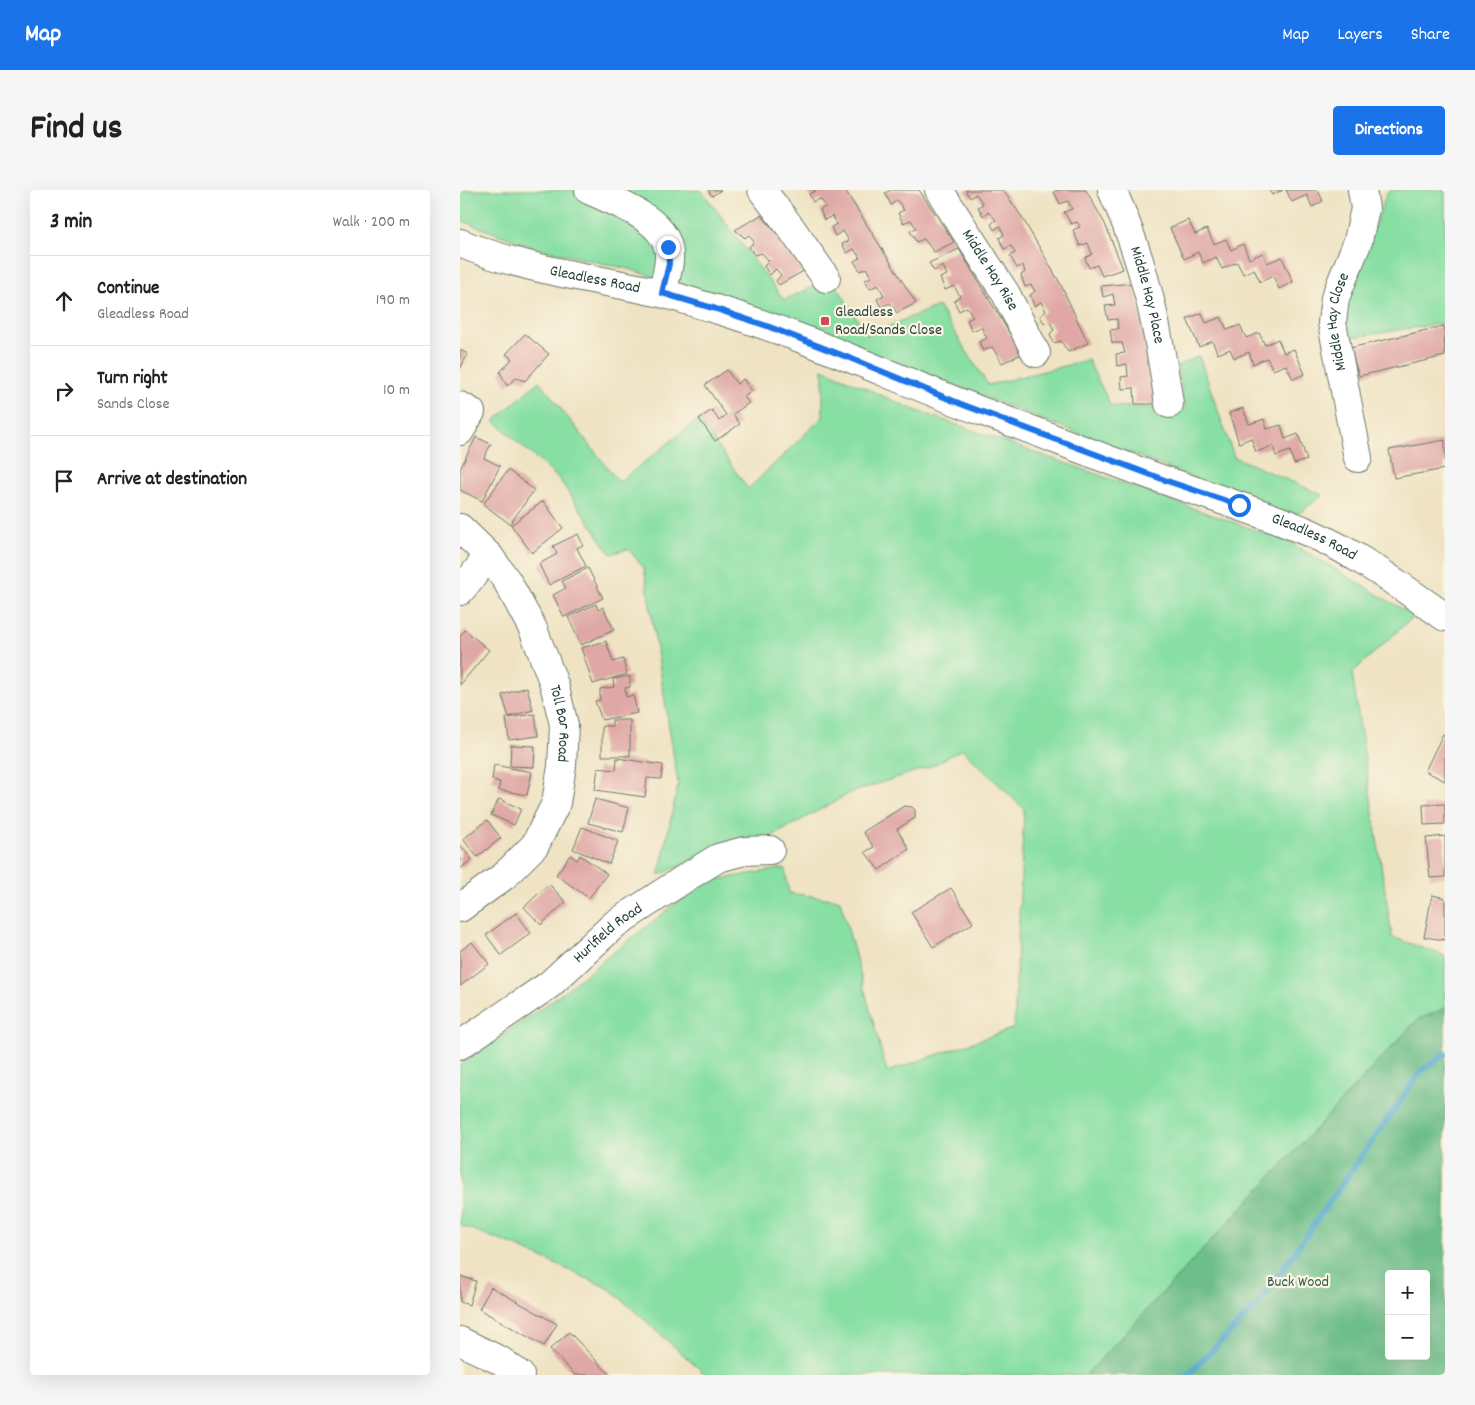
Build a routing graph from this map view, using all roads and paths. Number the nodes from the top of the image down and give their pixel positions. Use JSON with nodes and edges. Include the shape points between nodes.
{"nodes":[{"id":1,"x":589,"y":190,"type":"edge"},
{"id":2,"x":762,"y":190,"type":"edge"},
{"id":3,"x":939,"y":190,"type":"edge"},
{"id":4,"x":1112,"y":190,"type":"edge"},
{"id":5,"x":1362,"y":190,"type":"edge"},
{"id":6,"x":460,"y":243,"type":"edge"},
{"id":7,"x":826,"y":278,"type":"dead end"},
{"id":8,"x":662,"y":293,"type":"junction"},
{"id":9,"x":1036,"y":353,"type":"dead end"},
{"id":10,"x":1169,"y":404,"type":"dead end"},
{"id":11,"x":460,"y":406,"type":"edge"},
{"id":12,"x":460,"y":431,"type":"edge"},
{"id":13,"x":1358,"y":458,"type":"dead end"},
{"id":14,"x":460,"y":528,"type":"edge"},
{"id":15,"x":489,"y":556,"type":"junction"},
{"id":16,"x":460,"y":591,"type":"edge"},
{"id":17,"x":1445,"y":617,"type":"edge"},
{"id":18,"x":770,"y":850,"type":"dead end"},
{"id":19,"x":460,"y":908,"type":"edge"},
{"id":20,"x":460,"y":1045,"type":"edge"},
{"id":21,"x":460,"y":1341,"type":"edge"},
{"id":22,"x":520,"y":1375,"type":"edge"}],
"edges":[{"from":1,"to":8,"type":"street","via":[[649,220],[661,232],[668,247],[669,264]]},
{"from":2,"to":7,"type":"street"},
{"from":3,"to":9,"type":"street","name":"Middle Hay Rise","via":[[1006,294]]},
{"from":4,"to":10,"type":"street","name":"Middle Hay Place","via":[[1144,272]]},
{"from":5,"to":13,"type":"street","name":"Middle Hay Close","via":[[1365,208],[1358,241],[1335,298],[1332,323]]},
{"from":6,"to":8,"type":"street","name":"Gleadless Road","via":[[534,266]]},
{"from":8,"to":17,"type":"street","name":"Gleadless Road","via":[[767,326],[961,404],[1170,482],[1233,502],[1312,534],[1368,564]]},
{"from":11,"to":12,"type":"street","via":[[471,412]]},
{"from":14,"to":15,"type":"street","name":"Toll Bar Road"},
{"from":15,"to":16,"type":"street"},
{"from":15,"to":19,"type":"street","name":"Toll Bar Road","via":[[507,581],[533,629],[554,684],[564,726],[562,766],[556,803],[535,845],[504,876]]},
{"from":18,"to":20,"type":"street","name":"Hurlfield Road","via":[[718,858],[615,924],[549,986]]},
{"from":21,"to":22,"type":"street","via":[[501,1361]]}]}
